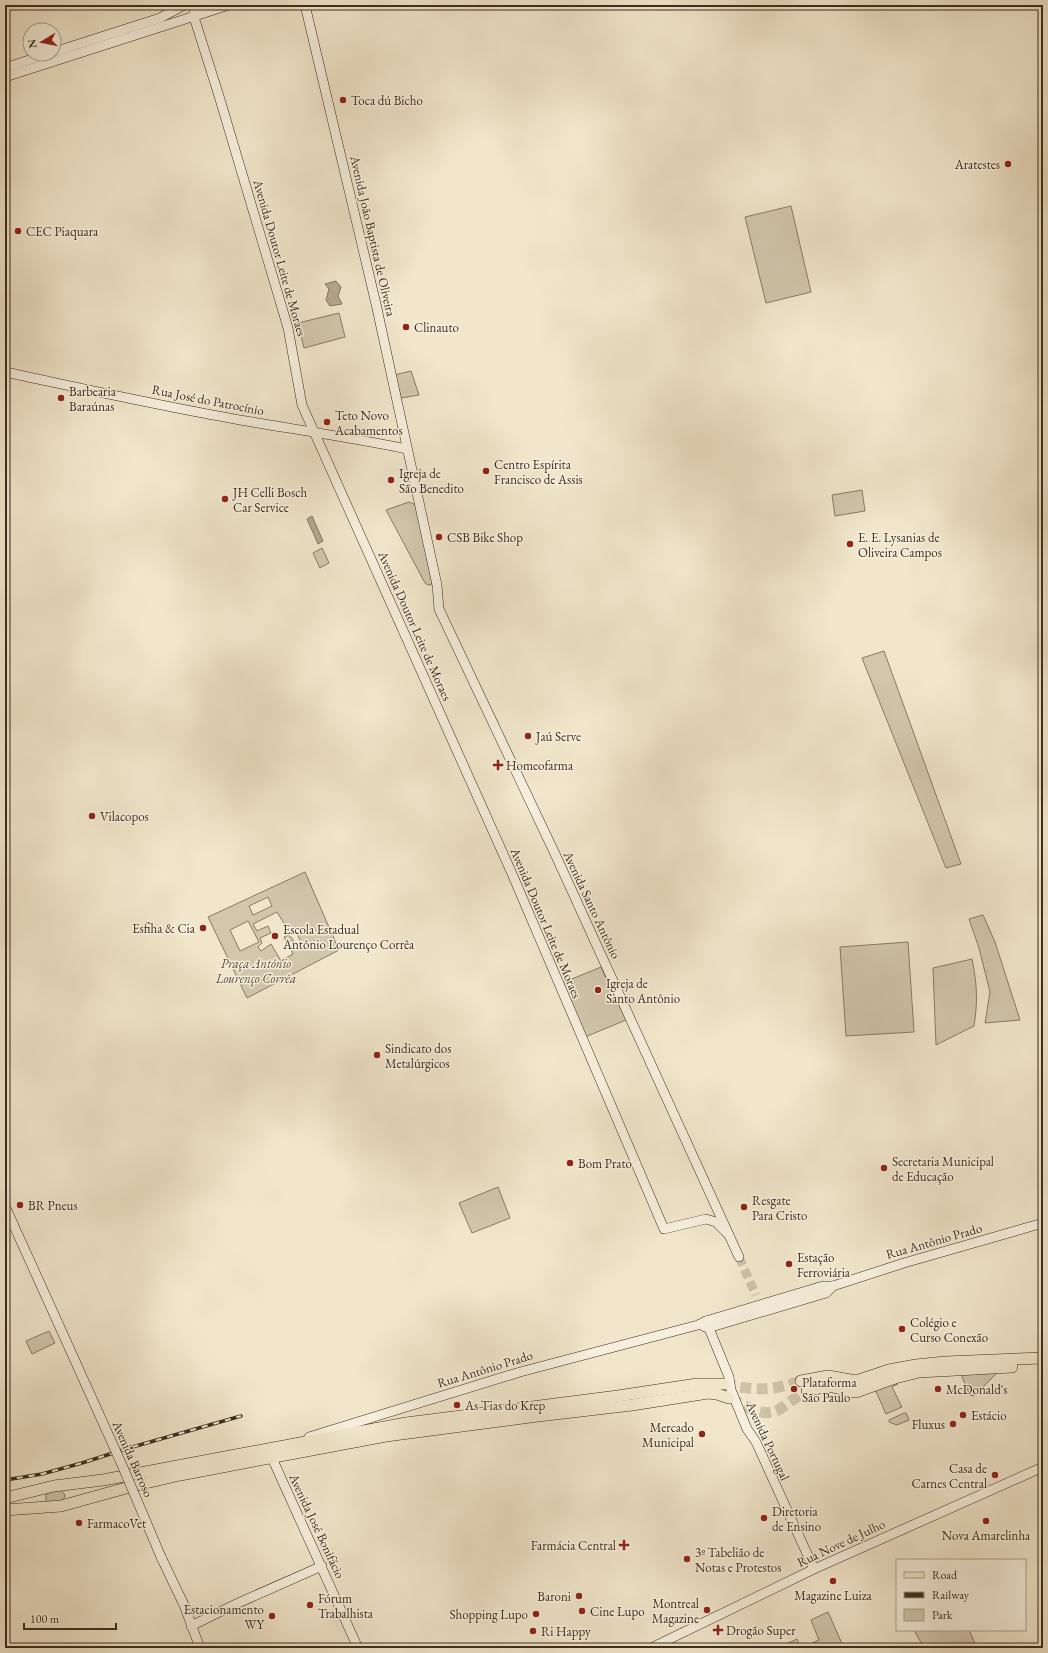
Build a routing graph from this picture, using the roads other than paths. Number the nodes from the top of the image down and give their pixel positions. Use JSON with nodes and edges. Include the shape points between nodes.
{"nodes":[{"id":1,"x":184,"y":5,"type":"edge"},
{"id":2,"x":198,"y":5,"type":"edge"},
{"id":3,"x":305,"y":5,"type":"edge"},
{"id":4,"x":225,"y":6,"type":"edge"},
{"id":5,"x":194,"y":16,"type":"junction"},
{"id":6,"x":62,"y":49,"type":"edge"},
{"id":7,"x":23,"y":62,"type":"edge"},
{"id":8,"x":5,"y":68,"type":"edge"},
{"id":9,"x":5,"y":77,"type":"edge"},
{"id":10,"x":5,"y":372,"type":"edge"},
{"id":11,"x":315,"y":432,"type":"junction"},
{"id":12,"x":407,"y":449,"type":"junction"},
{"id":13,"x":438,"y":609,"type":"joint"},
{"id":14,"x":5,"y":1206,"type":"edge"},
{"id":15,"x":717,"y":1209,"type":"junction"},
{"id":16,"x":706,"y":1219,"type":"junction"},
{"id":17,"x":1043,"y":1223,"type":"edge"},
{"id":18,"x":729,"y":1235,"type":"junction"},
{"id":19,"x":740,"y":1257,"type":"tunnel mouth"},
{"id":20,"x":756,"y":1296,"type":"tunnel mouth"},
{"id":21,"x":761,"y":1308,"type":"junction"},
{"id":22,"x":704,"y":1325,"type":"junction"},
{"id":23,"x":1043,"y":1358,"type":"edge"},
{"id":24,"x":1043,"y":1366,"type":"edge"},
{"id":25,"x":802,"y":1381,"type":"tunnel mouth"},
{"id":26,"x":724,"y":1384,"type":"tunnel mouth"},
{"id":27,"x":807,"y":1391,"type":"tunnel mouth"},
{"id":28,"x":729,"y":1398,"type":"tunnel mouth"},
{"id":29,"x":283,"y":1445,"type":"junction"},
{"id":30,"x":272,"y":1458,"type":"junction"},
{"id":31,"x":1043,"y":1467,"type":"edge"},
{"id":32,"x":63,"y":1484,"type":"junction"},
{"id":33,"x":44,"y":1488,"type":"junction"},
{"id":34,"x":5,"y":1498,"type":"edge"},
{"id":35,"x":68,"y":1504,"type":"junction"},
{"id":36,"x":40,"y":1508,"type":"junction"},
{"id":37,"x":5,"y":1510,"type":"edge"},
{"id":38,"x":322,"y":1566,"type":"junction"},
{"id":39,"x":814,"y":1569,"type":"junction"},
{"id":40,"x":184,"y":1605,"type":"junction"},
{"id":41,"x":203,"y":1621,"type":"junction"},
{"id":42,"x":191,"y":1626,"type":"junction"},
{"id":43,"x":200,"y":1648,"type":"edge"},
{"id":44,"x":358,"y":1648,"type":"edge"},
{"id":45,"x":651,"y":1648,"type":"edge"}],
"edges":[{"from":1,"to":6,"type":"street","via":[[160,18]]},
{"from":2,"to":5,"type":"street"},
{"from":3,"to":12,"type":"street","name":"Avenida João Baptista de Oliveira"},
{"from":4,"to":5,"type":"street"},
{"from":5,"to":9,"type":"street"},
{"from":5,"to":11,"type":"street","name":"Avenida Doutor Leite de Moraes","via":[[288,328],[302,405]]},
{"from":7,"to":8,"type":"street"},
{"from":10,"to":11,"type":"street","name":"Rua José do Patrocínio"},
{"from":11,"to":12,"type":"street","name":"Rua José do Patrocínio"},
{"from":11,"to":16,"type":"street","name":"Avenida Doutor Leite de Moraes","via":[[513,876],[664,1229]]},
{"from":12,"to":13,"type":"street","name":"Avenida João Baptista de Oliveira","via":[[437,585]]},
{"from":13,"to":15,"type":"street","name":"Avenida Santo Antônio","via":[[549,842]]},
{"from":14,"to":40,"type":"street","name":"Avenida Barroso","bridge":true},
{"from":15,"to":16,"type":"street","via":[[715,1215]]},
{"from":15,"to":18,"type":"street","name":"Avenida Santo Antônio"},
{"from":16,"to":18,"type":"street","via":[[716,1222]]},
{"from":17,"to":21,"type":"street","name":"Rua Antônio Prado","via":[[833,1286],[823,1286]]},
{"from":18,"to":19,"type":"street","name":"Avenida Santo Antônio"},
{"from":20,"to":21,"type":"street"},
{"from":21,"to":22,"type":"street","name":"Rua Antônio Prado"},
{"from":22,"to":29,"type":"street","name":"Rua Antônio Prado","via":[[520,1372]]},
{"from":22,"to":39,"type":"street","name":"Avenida Portugal","via":[[728,1377],[747,1429],[756,1442]]},
{"from":23,"to":25,"type":"main road","via":[[945,1362],[889,1370],[856,1381],[828,1376]]},
{"from":24,"to":27,"type":"main road","via":[[934,1371],[895,1378],[856,1392],[835,1387]]},
{"from":26,"to":29,"type":"main road","via":[[698,1384],[406,1423]]},
{"from":28,"to":30,"type":"main road","via":[[708,1393],[632,1405],[424,1430]]},
{"from":29,"to":32,"type":"main road","via":[[103,1480]]},
{"from":30,"to":35,"type":"main road","via":[[180,1475]]},
{"from":30,"to":38,"type":"street","name":"Avenida José Bonifácio"},
{"from":31,"to":39,"type":"street","name":"Rua Nove de Julho"},
{"from":32,"to":33,"type":"main road"},
{"from":32,"to":35,"type":"main road","via":[[69,1496]]},
{"from":33,"to":34,"type":"main road"},
{"from":33,"to":36,"type":"main road"},
{"from":35,"to":36,"type":"main road"},
{"from":36,"to":37,"type":"main road"},
{"from":38,"to":41,"type":"street"},
{"from":38,"to":44,"type":"street","name":"Avenida José Bonifácio"},
{"from":39,"to":45,"type":"street","name":"Rua Nove de Julho"},
{"from":40,"to":41,"type":"street","name":"Avenida Barroso"},
{"from":40,"to":42,"type":"street","name":"Avenida Barroso"},
{"from":41,"to":42,"type":"street"},
{"from":42,"to":43,"type":"street","name":"Avenida Barroso"}]}
